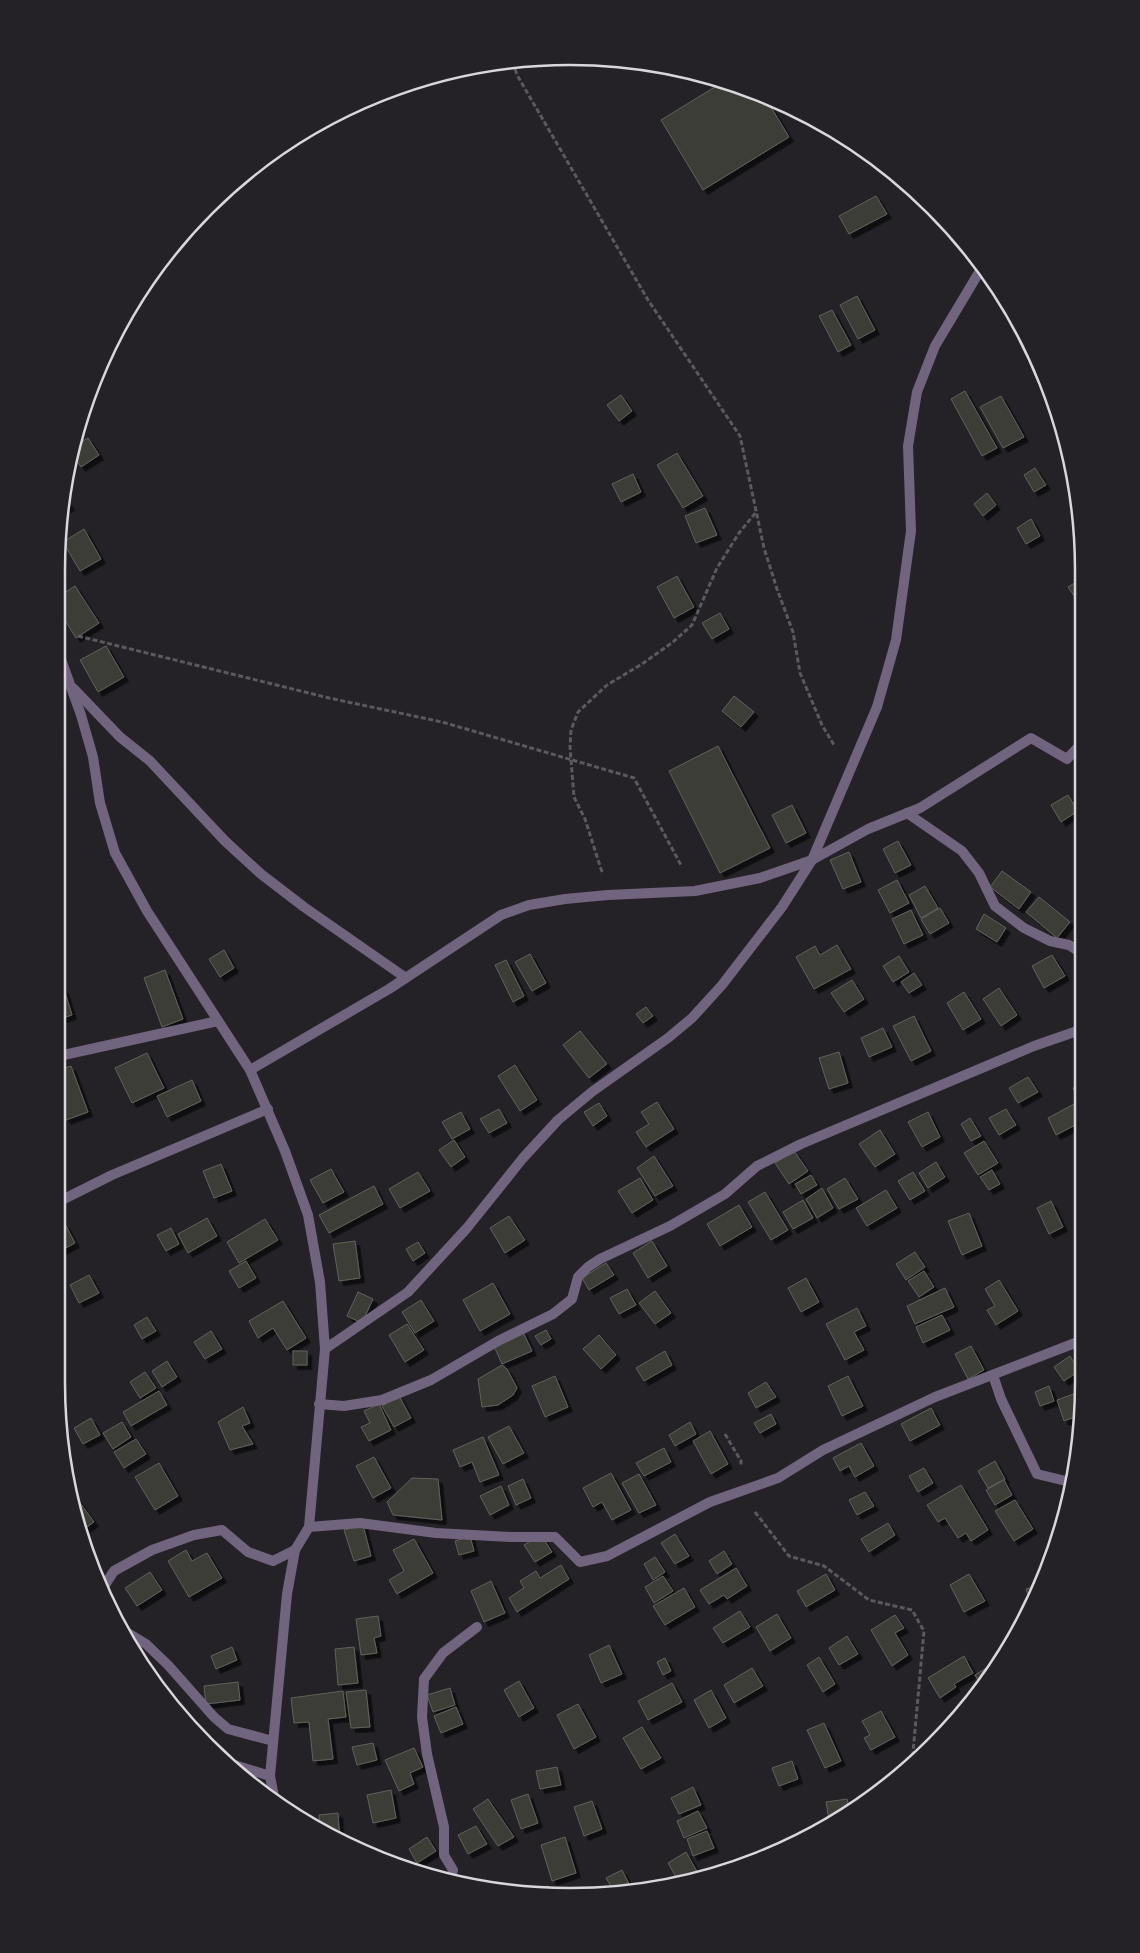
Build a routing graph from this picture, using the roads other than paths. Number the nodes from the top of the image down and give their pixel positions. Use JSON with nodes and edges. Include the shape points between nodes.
{"nodes":[{"id":1,"x":979,"y":274,"type":"edge"},
{"id":2,"x":65,"y":671,"type":"edge"},
{"id":3,"x":70,"y":685,"type":"junction"},
{"id":4,"x":1075,"y":750,"type":"edge"},
{"id":5,"x":907,"y":813,"type":"junction"},
{"id":6,"x":812,"y":860,"type":"junction"},
{"id":7,"x":1075,"y":949,"type":"edge"},
{"id":8,"x":406,"y":978,"type":"junction"},
{"id":9,"x":218,"y":1021,"type":"junction"},
{"id":10,"x":1075,"y":1032,"type":"edge"},
{"id":11,"x":65,"y":1055,"type":"edge"},
{"id":12,"x":250,"y":1070,"type":"junction"},
{"id":13,"x":268,"y":1109,"type":"junction"},
{"id":14,"x":65,"y":1198,"type":"edge"},
{"id":15,"x":1075,"y":1343,"type":"edge"},
{"id":16,"x":325,"y":1349,"type":"junction"},
{"id":17,"x":993,"y":1375,"type":"junction"},
{"id":18,"x":319,"y":1404,"type":"junction"},
{"id":19,"x":1065,"y":1481,"type":"edge"},
{"id":20,"x":309,"y":1527,"type":"junction"},
{"id":21,"x":295,"y":1550,"type":"junction"},
{"id":22,"x":106,"y":1583,"type":"edge"},
{"id":23,"x":477,"y":1627,"type":"dead end"},
{"id":24,"x":133,"y":1636,"type":"edge"},
{"id":25,"x":272,"y":1741,"type":"junction"},
{"id":26,"x":243,"y":1768,"type":"edge"},
{"id":27,"x":270,"y":1776,"type":"junction"},
{"id":28,"x":272,"y":1791,"type":"edge"},
{"id":29,"x":452,"y":1874,"type":"edge"}],
"edges":[{"from":1,"to":6,"type":"street","via":[[935,346],[917,392],[908,446],[911,531],[896,640],[877,707]]},
{"from":2,"to":3,"type":"street"},
{"from":3,"to":8,"type":"street","via":[[261,874],[304,908]]},
{"from":3,"to":9,"type":"street","via":[[93,757],[100,803],[115,853],[147,911]]},
{"from":4,"to":5,"type":"street","via":[[1067,759],[1031,738]]},
{"from":5,"to":6,"type":"street","via":[[868,829]]},
{"from":5,"to":7,"type":"street","via":[[962,851],[979,873],[995,906],[1024,928]]},
{"from":6,"to":8,"type":"street","via":[[760,878],[695,891],[608,895],[529,905],[501,915]]},
{"from":6,"to":16,"type":"street","via":[[782,907],[722,985],[692,1018],[558,1120],[523,1158],[468,1228],[408,1292]]},
{"from":8,"to":12,"type":"street"},
{"from":9,"to":11,"type":"street"},
{"from":9,"to":12,"type":"street"},
{"from":10,"to":18,"type":"street","via":[[810,1140],[757,1166],[725,1194],[588,1267],[578,1277],[572,1299],[553,1314],[498,1340],[431,1380],[382,1400],[344,1406]]},
{"from":12,"to":13,"type":"street"},
{"from":13,"to":14,"type":"street","via":[[112,1175]]},
{"from":13,"to":16,"type":"street","via":[[308,1215],[320,1282]]},
{"from":15,"to":17,"type":"street"},
{"from":16,"to":18,"type":"street"},
{"from":17,"to":19,"type":"street","via":[[1037,1474]]},
{"from":17,"to":20,"type":"street","via":[[935,1397],[823,1450],[778,1478],[710,1502],[607,1556],[580,1562],[555,1537],[436,1533],[360,1523]]},
{"from":18,"to":20,"type":"street"},
{"from":20,"to":21,"type":"street"},
{"from":21,"to":22,"type":"street","via":[[273,1560],[248,1552],[222,1530],[194,1535],[152,1550],[114,1571]]},
{"from":21,"to":25,"type":"street","via":[[287,1594]]},
{"from":23,"to":29,"type":"street","via":[[443,1653],[424,1680],[422,1717],[427,1754],[444,1827],[444,1855]]},
{"from":24,"to":25,"type":"street","via":[[168,1665],[228,1729]]},
{"from":25,"to":27,"type":"street"},
{"from":26,"to":27,"type":"street"},
{"from":27,"to":28,"type":"street"}]}
